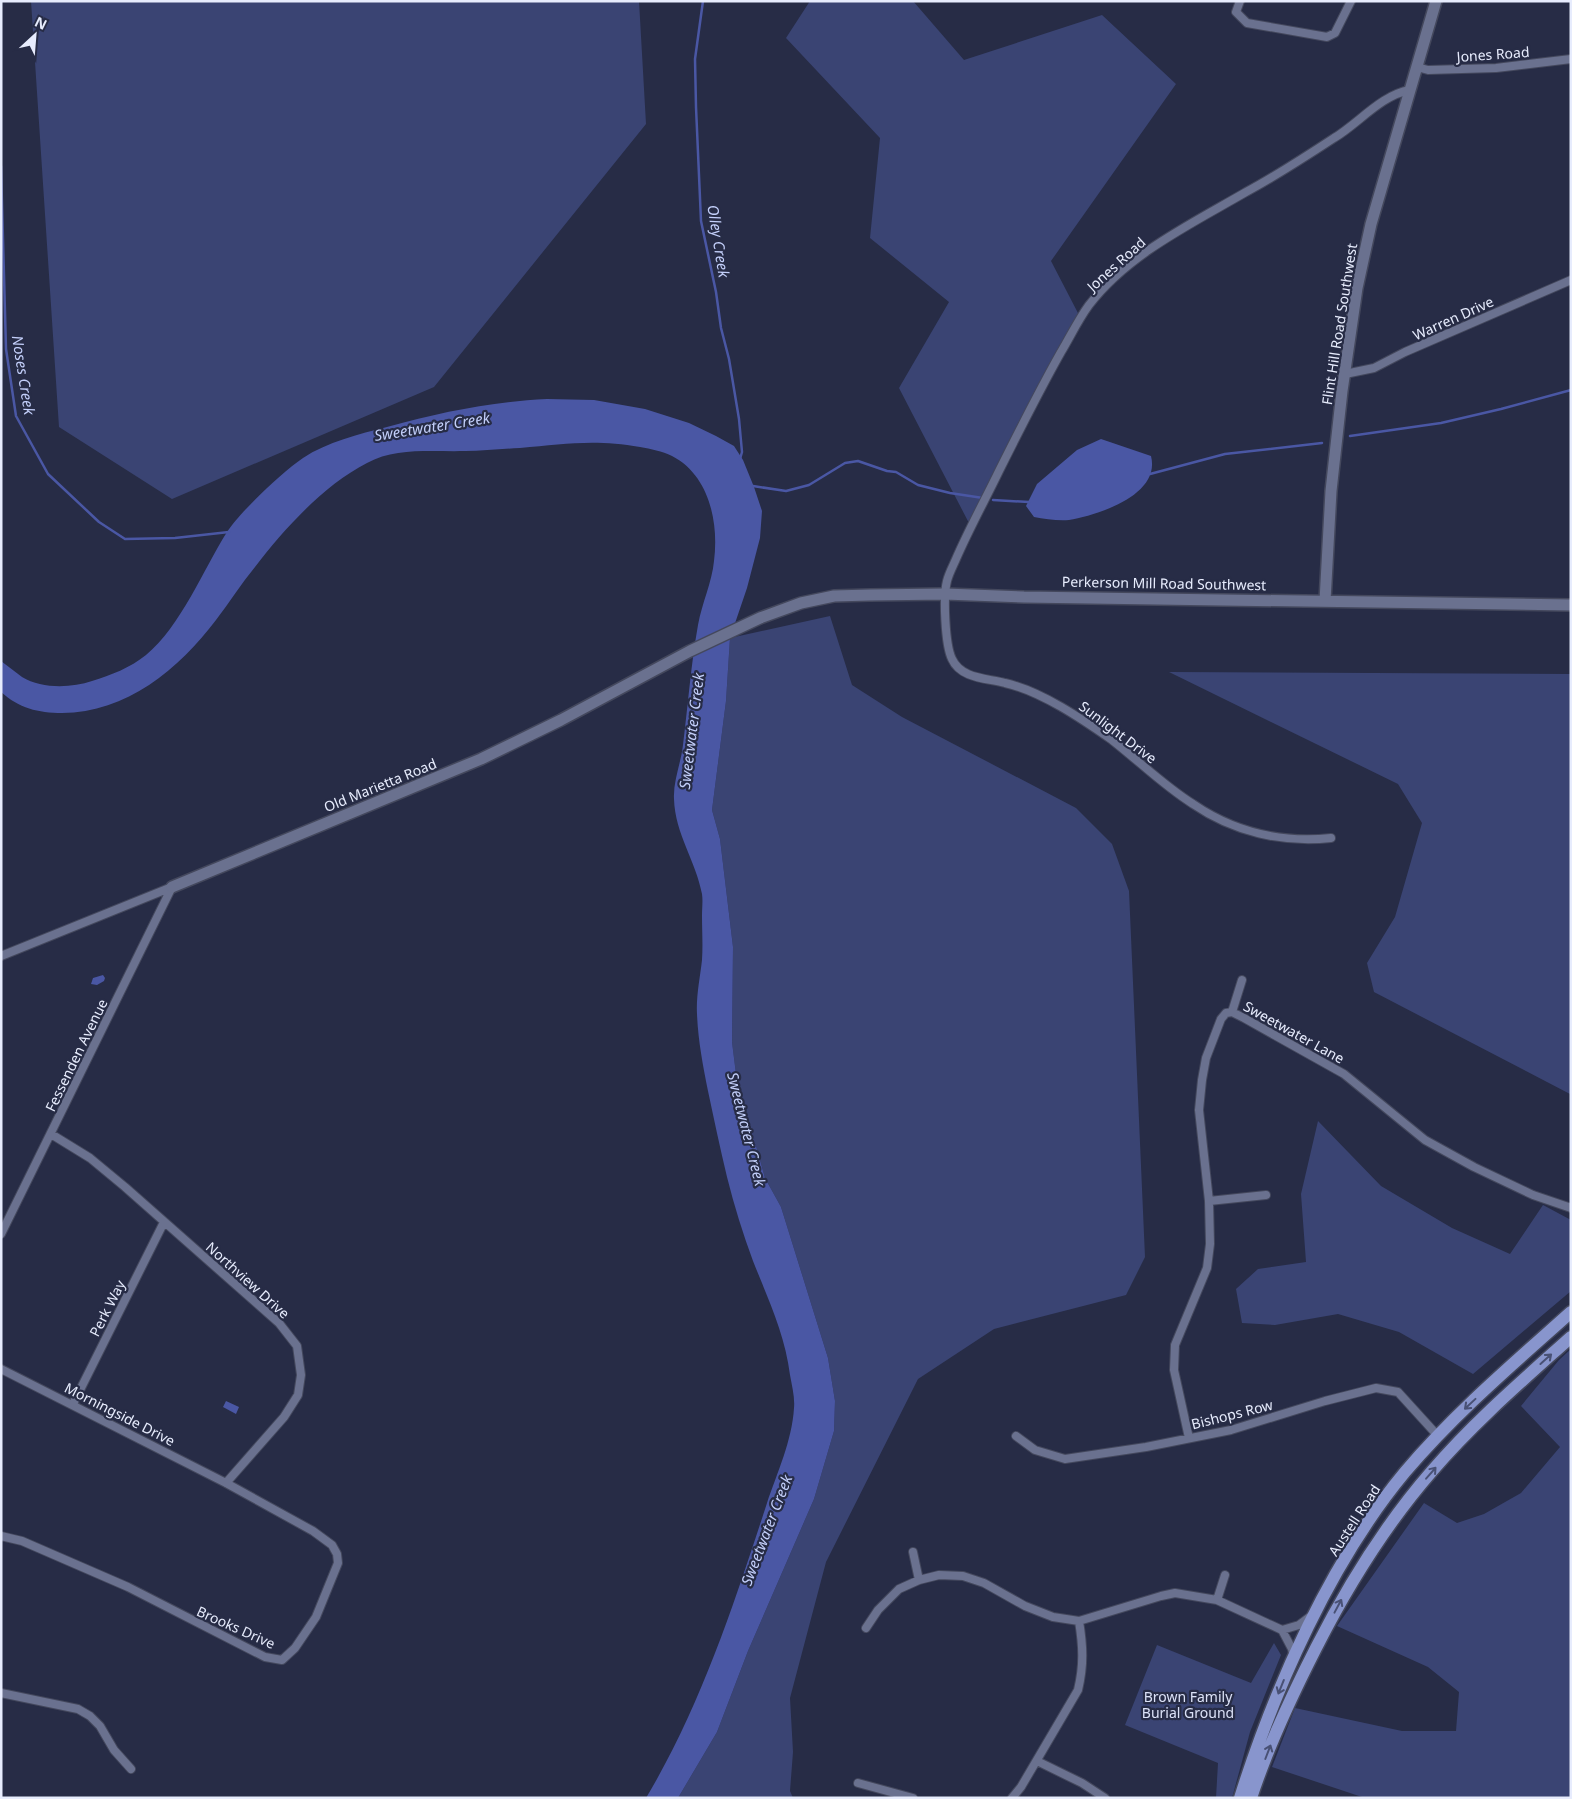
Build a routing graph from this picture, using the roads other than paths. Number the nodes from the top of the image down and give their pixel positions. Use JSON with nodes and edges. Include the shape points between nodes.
{"nodes":[{"id":1,"x":1240,"y":1,"type":"edge"},
{"id":2,"x":1350,"y":1,"type":"edge"},
{"id":3,"x":1436,"y":1,"type":"edge"},
{"id":4,"x":1571,"y":59,"type":"edge"},
{"id":5,"x":1416,"y":67,"type":"junction"},
{"id":6,"x":1410,"y":90,"type":"junction"},
{"id":7,"x":1571,"y":280,"type":"edge"},
{"id":8,"x":1344,"y":374,"type":"junction"},
{"id":9,"x":946,"y":594,"type":"junction"},
{"id":10,"x":1325,"y":601,"type":"junction"},
{"id":11,"x":1571,"y":604,"type":"edge"},
{"id":12,"x":760,"y":618,"type":"joint"},
{"id":13,"x":1331,"y":838,"type":"dead end"},
{"id":14,"x":172,"y":887,"type":"junction"},
{"id":15,"x":1,"y":956,"type":"edge"},
{"id":16,"x":1242,"y":980,"type":"dead end"},
{"id":17,"x":1232,"y":1012,"type":"junction"},
{"id":18,"x":51,"y":1134,"type":"junction"},
{"id":19,"x":1266,"y":1195,"type":"dead end"},
{"id":20,"x":1209,"y":1201,"type":"junction"},
{"id":21,"x":1571,"y":1208,"type":"edge"},
{"id":22,"x":164,"y":1222,"type":"junction"},
{"id":23,"x":1,"y":1234,"type":"edge"},
{"id":24,"x":1571,"y":1312,"type":"edge"},
{"id":25,"x":1571,"y":1337,"type":"edge"},
{"id":26,"x":1,"y":1369,"type":"edge"},
{"id":27,"x":73,"y":1404,"type":"junction"},
{"id":28,"x":1016,"y":1436,"type":"dead end"},
{"id":29,"x":1438,"y":1436,"type":"junction"},
{"id":30,"x":1188,"y":1438,"type":"junction"},
{"id":31,"x":226,"y":1483,"type":"junction"},
{"id":32,"x":1,"y":1536,"type":"edge"},
{"id":33,"x":913,"y":1552,"type":"dead end"},
{"id":34,"x":1225,"y":1575,"type":"dead end"},
{"id":35,"x":919,"y":1580,"type":"junction"},
{"id":36,"x":1217,"y":1600,"type":"junction"},
{"id":37,"x":1316,"y":1612,"type":"junction"},
{"id":38,"x":1079,"y":1621,"type":"junction"},
{"id":39,"x":866,"y":1628,"type":"dead end"},
{"id":40,"x":1282,"y":1630,"type":"junction"},
{"id":41,"x":1294,"y":1659,"type":"junction"},
{"id":42,"x":1,"y":1694,"type":"edge"},
{"id":43,"x":1037,"y":1761,"type":"junction"},
{"id":44,"x":131,"y":1769,"type":"dead end"},
{"id":45,"x":858,"y":1783,"type":"dead end"},
{"id":46,"x":914,"y":1798,"type":"edge"},
{"id":47,"x":1012,"y":1798,"type":"edge"},
{"id":48,"x":1105,"y":1798,"type":"edge"},
{"id":49,"x":1240,"y":1798,"type":"edge"},
{"id":50,"x":1251,"y":1798,"type":"edge"}],
"edges":[{"from":1,"to":2,"type":"street","via":[[1236,12],[1247,22],[1327,38],[1335,33]]},
{"from":3,"to":5,"type":"street","name":"Flint Hill Road Southwest"},
{"from":4,"to":5,"type":"street","name":"Jones Road","via":[[1496,68],[1428,70]]},
{"from":5,"to":6,"type":"street","name":"Flint Hill Road Southwest"},
{"from":6,"to":8,"type":"street","name":"Flint Hill Road Southwest","via":[[1364,251]]},
{"from":6,"to":9,"type":"street","name":"Jones Road","via":[[1396,92],[1336,137],[1152,247],[1111,282],[1089,306],[1026,416],[965,539],[946,582]]},
{"from":7,"to":8,"type":"street","name":"Warren Drive","via":[[1374,368]]},
{"from":8,"to":10,"type":"street","name":"Flint Hill Road Southwest","via":[[1331,491]]},
{"from":9,"to":10,"type":"street","name":"Perkerson Mill Road Southwest"},
{"from":9,"to":12,"type":"street","name":"Perkerson Mill Road Southwest","via":[[834,596],[801,603]]},
{"from":9,"to":13,"type":"street","name":"Sunlight Drive","via":[[946,635],[951,658],[964,672],[1020,687],[1071,712],[1112,740],[1190,803],[1230,825],[1288,840]]},
{"from":10,"to":11,"type":"street","name":"Perkerson Mill Road Southwest"},
{"from":12,"to":14,"type":"street","name":"Old Marietta Road","via":[[481,759]]},
{"from":14,"to":15,"type":"street","name":"Old Marietta Road"},
{"from":14,"to":18,"type":"street","name":"Fessenden Avenue"},
{"from":16,"to":17,"type":"street"},
{"from":17,"to":20,"type":"street","name":"Sweetwater Lane","via":[[1221,1019],[1206,1058],[1202,1080],[1199,1110]]},
{"from":17,"to":21,"type":"street","name":"Sweetwater Lane","via":[[1344,1074],[1425,1140],[1525,1191]]},
{"from":18,"to":22,"type":"street","name":"Northview Drive","via":[[90,1158]]},
{"from":18,"to":23,"type":"street","name":"Fessenden Avenue"},
{"from":19,"to":20,"type":"street"},
{"from":20,"to":30,"type":"street","name":"Sweetwater Lane","via":[[1207,1268],[1175,1345],[1174,1370]]},
{"from":22,"to":27,"type":"street","name":"Perk Way"},
{"from":22,"to":31,"type":"street","name":"Northview Drive","via":[[279,1323],[297,1346],[301,1375],[298,1395],[284,1417]]},
{"from":24,"to":29,"type":"main road","name":"Austell Road","one_way":true},
{"from":50,"to":25,"type":"main road","one_way":true,"via":[[1274,1736],[1303,1674],[1345,1594],[1376,1544],[1433,1470],[1496,1403]]},
{"from":26,"to":27,"type":"street","name":"Morningside Drive"},
{"from":27,"to":31,"type":"street","name":"Morningside Drive"},
{"from":28,"to":30,"type":"street","name":"Bishops Row","via":[[1036,1450],[1064,1459]]},
{"from":29,"to":30,"type":"street","name":"Bishops Row","via":[[1398,1392],[1376,1388],[1230,1430]]},
{"from":29,"to":37,"type":"main road","name":"Austell Road","via":[[1406,1471],[1368,1522]]},
{"from":31,"to":32,"type":"street","name":"Brooks Drive","via":[[313,1532],[332,1545],[337,1554],[338,1563],[316,1617],[282,1660],[265,1657],[128,1588],[22,1541]]},
{"from":33,"to":35,"type":"street"},
{"from":34,"to":36,"type":"street"},
{"from":35,"to":38,"type":"street","via":[[939,1575],[963,1576],[984,1583],[1025,1606],[1054,1617]]},
{"from":35,"to":39,"type":"street","via":[[888,1598]]},
{"from":36,"to":38,"type":"street","via":[[1175,1593]]},
{"from":36,"to":40,"type":"street"},
{"from":37,"to":40,"type":"street","via":[[1299,1625]]},
{"from":37,"to":41,"type":"main road","name":"Austell Road"},
{"from":38,"to":43,"type":"street","via":[[1083,1650],[1078,1690]]},
{"from":40,"to":41,"type":"street"},
{"from":41,"to":49,"type":"main road","name":"Austell Road","one_way":true},
{"from":42,"to":44,"type":"street","via":[[84,1713],[100,1726],[114,1750]]},
{"from":43,"to":47,"type":"street"},
{"from":43,"to":48,"type":"street"},
{"from":45,"to":46,"type":"street"}]}
